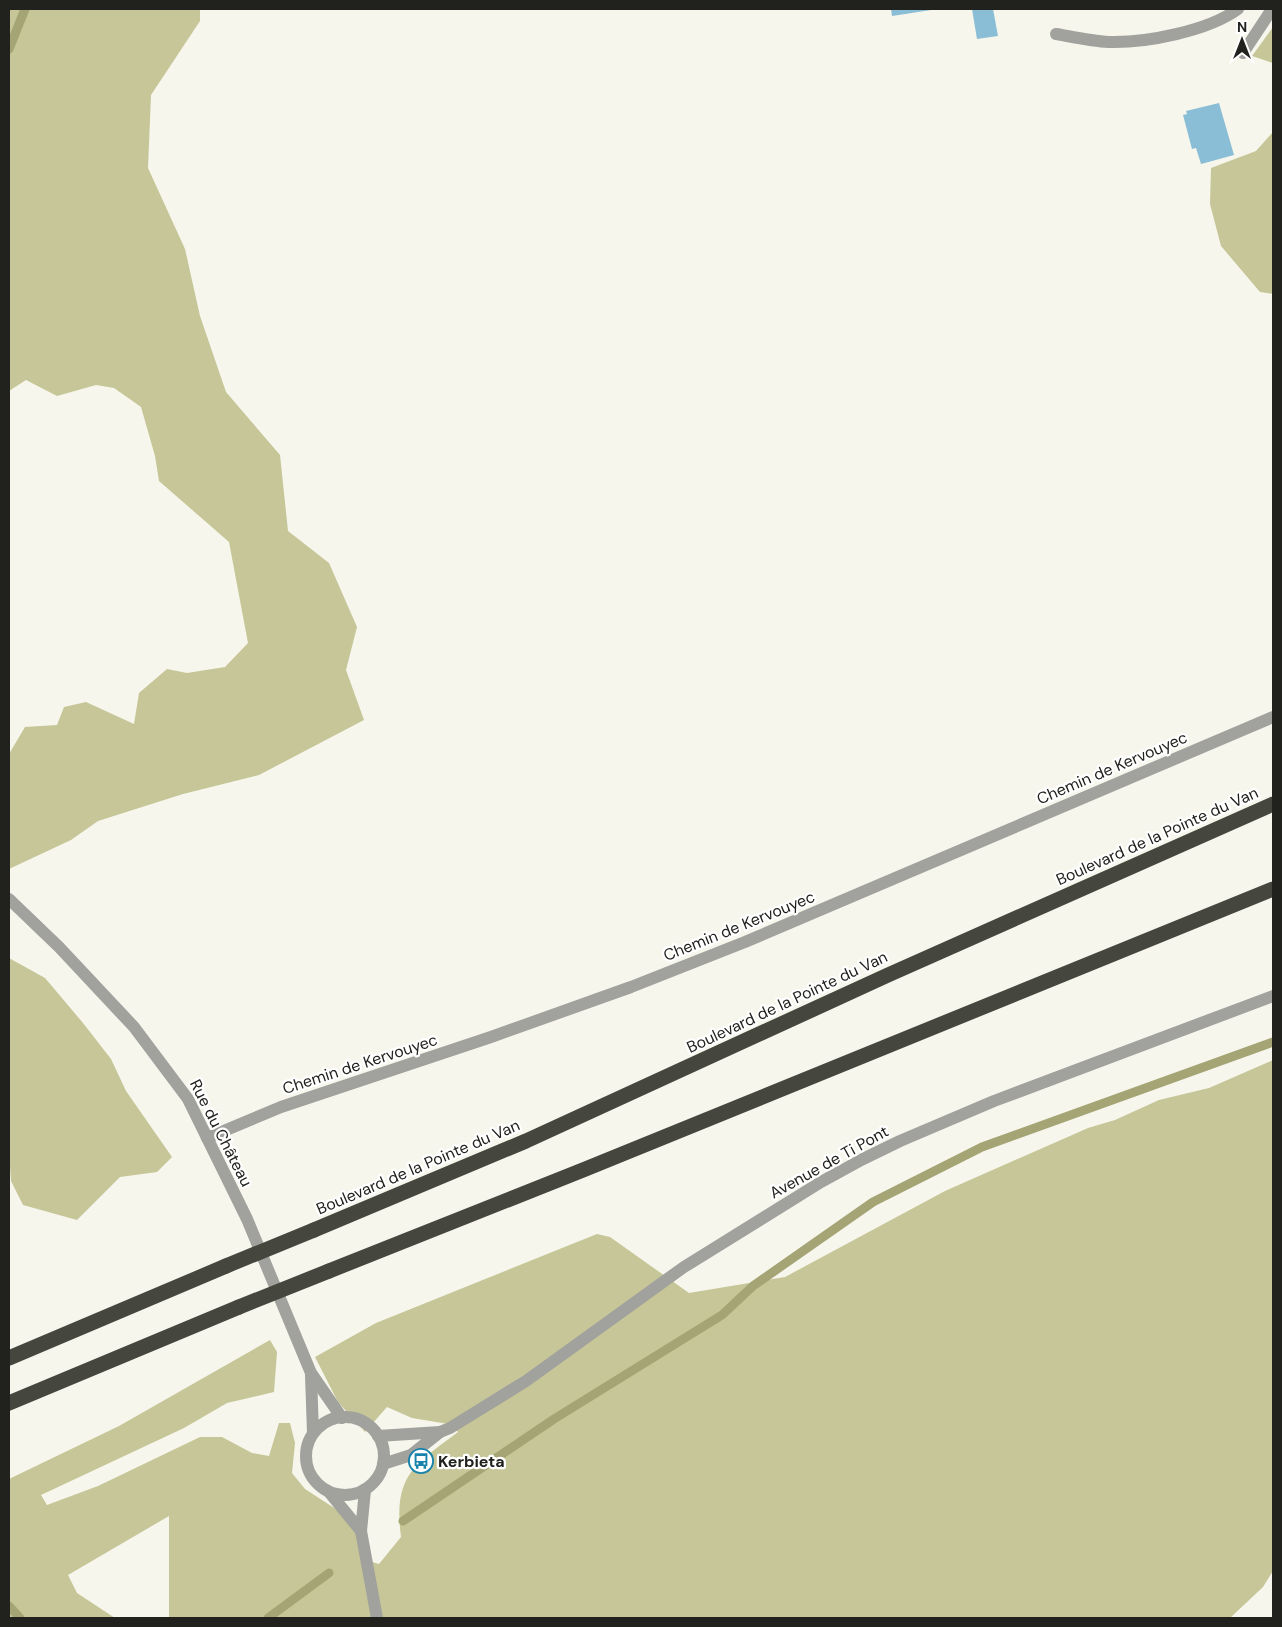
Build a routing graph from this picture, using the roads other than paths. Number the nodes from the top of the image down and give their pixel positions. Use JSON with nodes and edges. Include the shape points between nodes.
{"nodes":[{"id":1,"x":1238,"y":9,"type":"edge"},
{"id":2,"x":1272,"y":9,"type":"edge"},
{"id":3,"x":1056,"y":34,"type":"dead end"},
{"id":4,"x":1243,"y":52,"type":"dead end"},
{"id":5,"x":1273,"y":716,"type":"edge"},
{"id":6,"x":1273,"y":804,"type":"edge"},
{"id":7,"x":1273,"y":889,"type":"edge"},
{"id":8,"x":9,"y":899,"type":"edge"},
{"id":9,"x":1273,"y":996,"type":"edge"},
{"id":10,"x":207,"y":1138,"type":"junction"},
{"id":11,"x":9,"y":1358,"type":"edge"},
{"id":12,"x":311,"y":1373,"type":"junction"},
{"id":13,"x":9,"y":1403,"type":"edge"},
{"id":14,"x":342,"y":1418,"type":"junction"},
{"id":15,"x":440,"y":1432,"type":"junction"},
{"id":16,"x":313,"y":1433,"type":"junction"},
{"id":17,"x":378,"y":1436,"type":"junction"},
{"id":18,"x":383,"y":1464,"type":"junction"},
{"id":19,"x":365,"y":1490,"type":"junction"},
{"id":20,"x":329,"y":1492,"type":"junction"},
{"id":21,"x":361,"y":1531,"type":"junction"},
{"id":22,"x":377,"y":1618,"type":"edge"}],
"edges":[{"from":1,"to":3,"type":"street","via":[[1213,23],[1152,38],[1109,42]]},
{"from":2,"to":4,"type":"street"},
{"from":5,"to":10,"type":"street","name":"Chemin de Kervouyec","via":[[631,988],[281,1107]]},
{"from":6,"to":11,"type":"highway","name":"Boulevard de la Pointe du Van","bridge":true,"via":[[526,1141]]},
{"from":7,"to":13,"type":"highway","bridge":true},
{"from":8,"to":10,"type":"street","name":"Rue du Château","via":[[134,1027],[188,1099]]},
{"from":9,"to":15,"type":"street","name":"Avenue de Ti Pont","via":[[994,1101],[863,1160],[821,1182],[684,1267],[526,1381]]},
{"from":10,"to":12,"type":"street","name":"Rue du Château","via":[[247,1219]]},
{"from":12,"to":14,"type":"street","name":"Rue du Château"},
{"from":12,"to":16,"type":"street","name":"Rue du Château"},
{"from":14,"to":16,"type":"street","via":[[324,1424]]},
{"from":14,"to":17,"type":"street","via":[[366,1424]]},
{"from":15,"to":17,"type":"street","name":"Avenue de Ti Pont"},
{"from":15,"to":18,"type":"street","name":"Avenue de Ti Pont","via":[[410,1455]]},
{"from":16,"to":20,"type":"street","via":[[306,1452],[307,1464],[311,1476]]},
{"from":17,"to":18,"type":"street","via":[[384,1454]]},
{"from":18,"to":19,"type":"street","via":[[380,1474]]},
{"from":19,"to":20,"type":"street","via":[[354,1495]]},
{"from":19,"to":21,"type":"street"},
{"from":20,"to":21,"type":"street"},
{"from":21,"to":22,"type":"street"}]}
